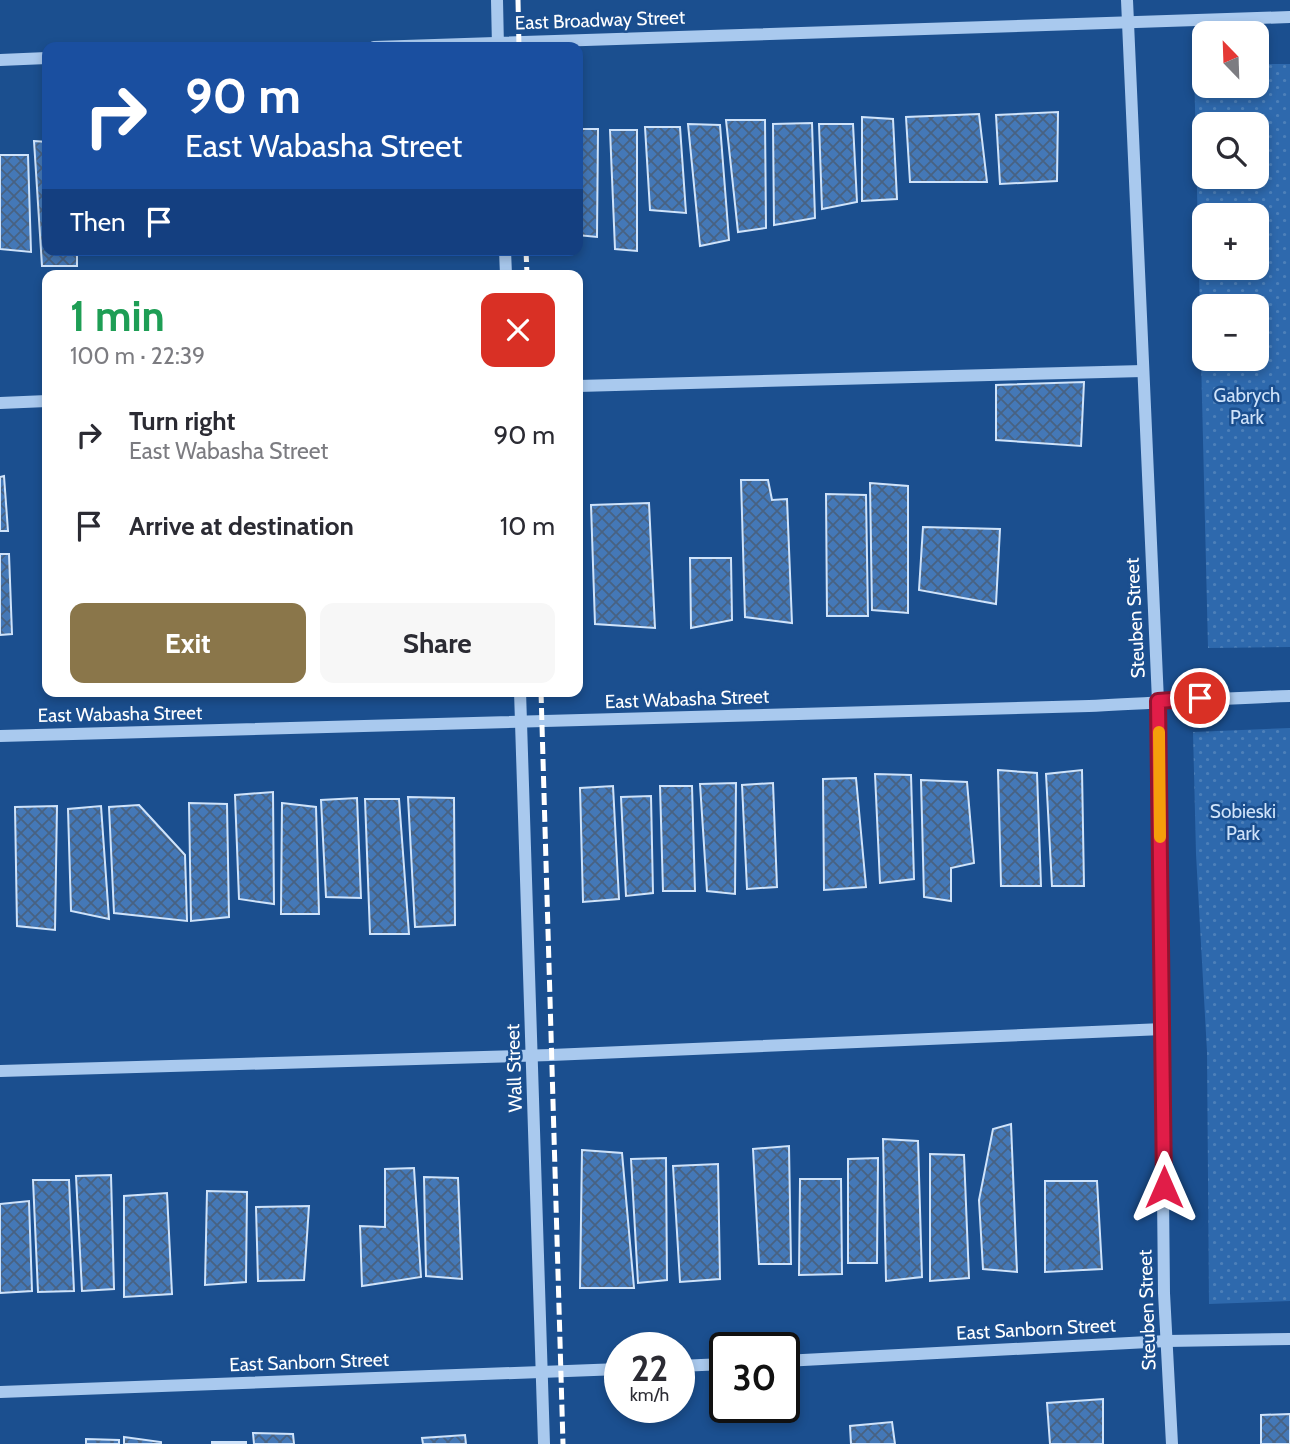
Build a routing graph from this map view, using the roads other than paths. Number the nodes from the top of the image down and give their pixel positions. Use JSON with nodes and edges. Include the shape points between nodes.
{"nodes":[{"id":1,"x":497,"y":0,"type":"edge"},
{"id":2,"x":1127,"y":0,"type":"edge"},
{"id":3,"x":1290,"y":17,"type":"edge"},
{"id":4,"x":1127,"y":22,"type":"junction"},
{"id":5,"x":498,"y":42,"type":"edge"},
{"id":6,"x":580,"y":42,"type":"edge"},
{"id":7,"x":42,"y":58,"type":"edge"},
{"id":8,"x":0,"y":60,"type":"edge"},
{"id":9,"x":1143,"y":371,"type":"junction"},
{"id":10,"x":583,"y":386,"type":"edge"},
{"id":11,"x":42,"y":401,"type":"edge"},
{"id":12,"x":0,"y":403,"type":"edge"},
{"id":13,"x":1290,"y":696,"type":"edge"},
{"id":14,"x":520,"y":697,"type":"edge"},
{"id":15,"x":1158,"y":701,"type":"junction"},
{"id":16,"x":521,"y":724,"type":"junction"},
{"id":17,"x":0,"y":736,"type":"edge"},
{"id":18,"x":1163,"y":1029,"type":"junction"},
{"id":19,"x":533,"y":1056,"type":"junction"},
{"id":20,"x":0,"y":1071,"type":"edge"},
{"id":21,"x":1290,"y":1339,"type":"edge"},
{"id":22,"x":1167,"y":1341,"type":"junction"},
{"id":23,"x":800,"y":1360,"type":"edge"},
{"id":24,"x":604,"y":1370,"type":"edge"},
{"id":25,"x":543,"y":1372,"type":"junction"},
{"id":26,"x":0,"y":1392,"type":"edge"},
{"id":27,"x":544,"y":1444,"type":"edge"},
{"id":28,"x":1172,"y":1444,"type":"edge"}],
"edges":[{"from":1,"to":5,"type":"street"},
{"from":2,"to":4,"type":"street","name":"Steuben Street"},
{"from":3,"to":4,"type":"street","name":"East Broadway Street"},
{"from":4,"to":6,"type":"street","name":"East Broadway Street"},
{"from":4,"to":9,"type":"street","name":"Steuben Street"},
{"from":7,"to":8,"type":"street"},
{"from":9,"to":10,"type":"street"},
{"from":9,"to":15,"type":"street","name":"Steuben Street"},
{"from":11,"to":12,"type":"street"},
{"from":13,"to":15,"type":"street","name":"East Wabasha Street"},
{"from":14,"to":16,"type":"street","name":"Wall Street"},
{"from":15,"to":16,"type":"street","name":"East Wabasha Street"},
{"from":15,"to":18,"type":"street","name":"Steuben Street"},
{"from":16,"to":17,"type":"street","name":"East Wabasha Street"},
{"from":16,"to":19,"type":"street","name":"Wall Street"},
{"from":18,"to":19,"type":"street"},
{"from":18,"to":22,"type":"street","name":"Steuben Street"},
{"from":19,"to":20,"type":"street"},
{"from":19,"to":25,"type":"street","name":"Wall Street"},
{"from":21,"to":22,"type":"street","name":"East Sanborn Street"},
{"from":22,"to":23,"type":"street","name":"East Sanborn Street"},
{"from":22,"to":28,"type":"street","name":"Steuben Street"},
{"from":24,"to":25,"type":"street","name":"East Sanborn Street"},
{"from":25,"to":26,"type":"street","name":"East Sanborn Street"},
{"from":25,"to":27,"type":"street","name":"Wall Street"}]}
